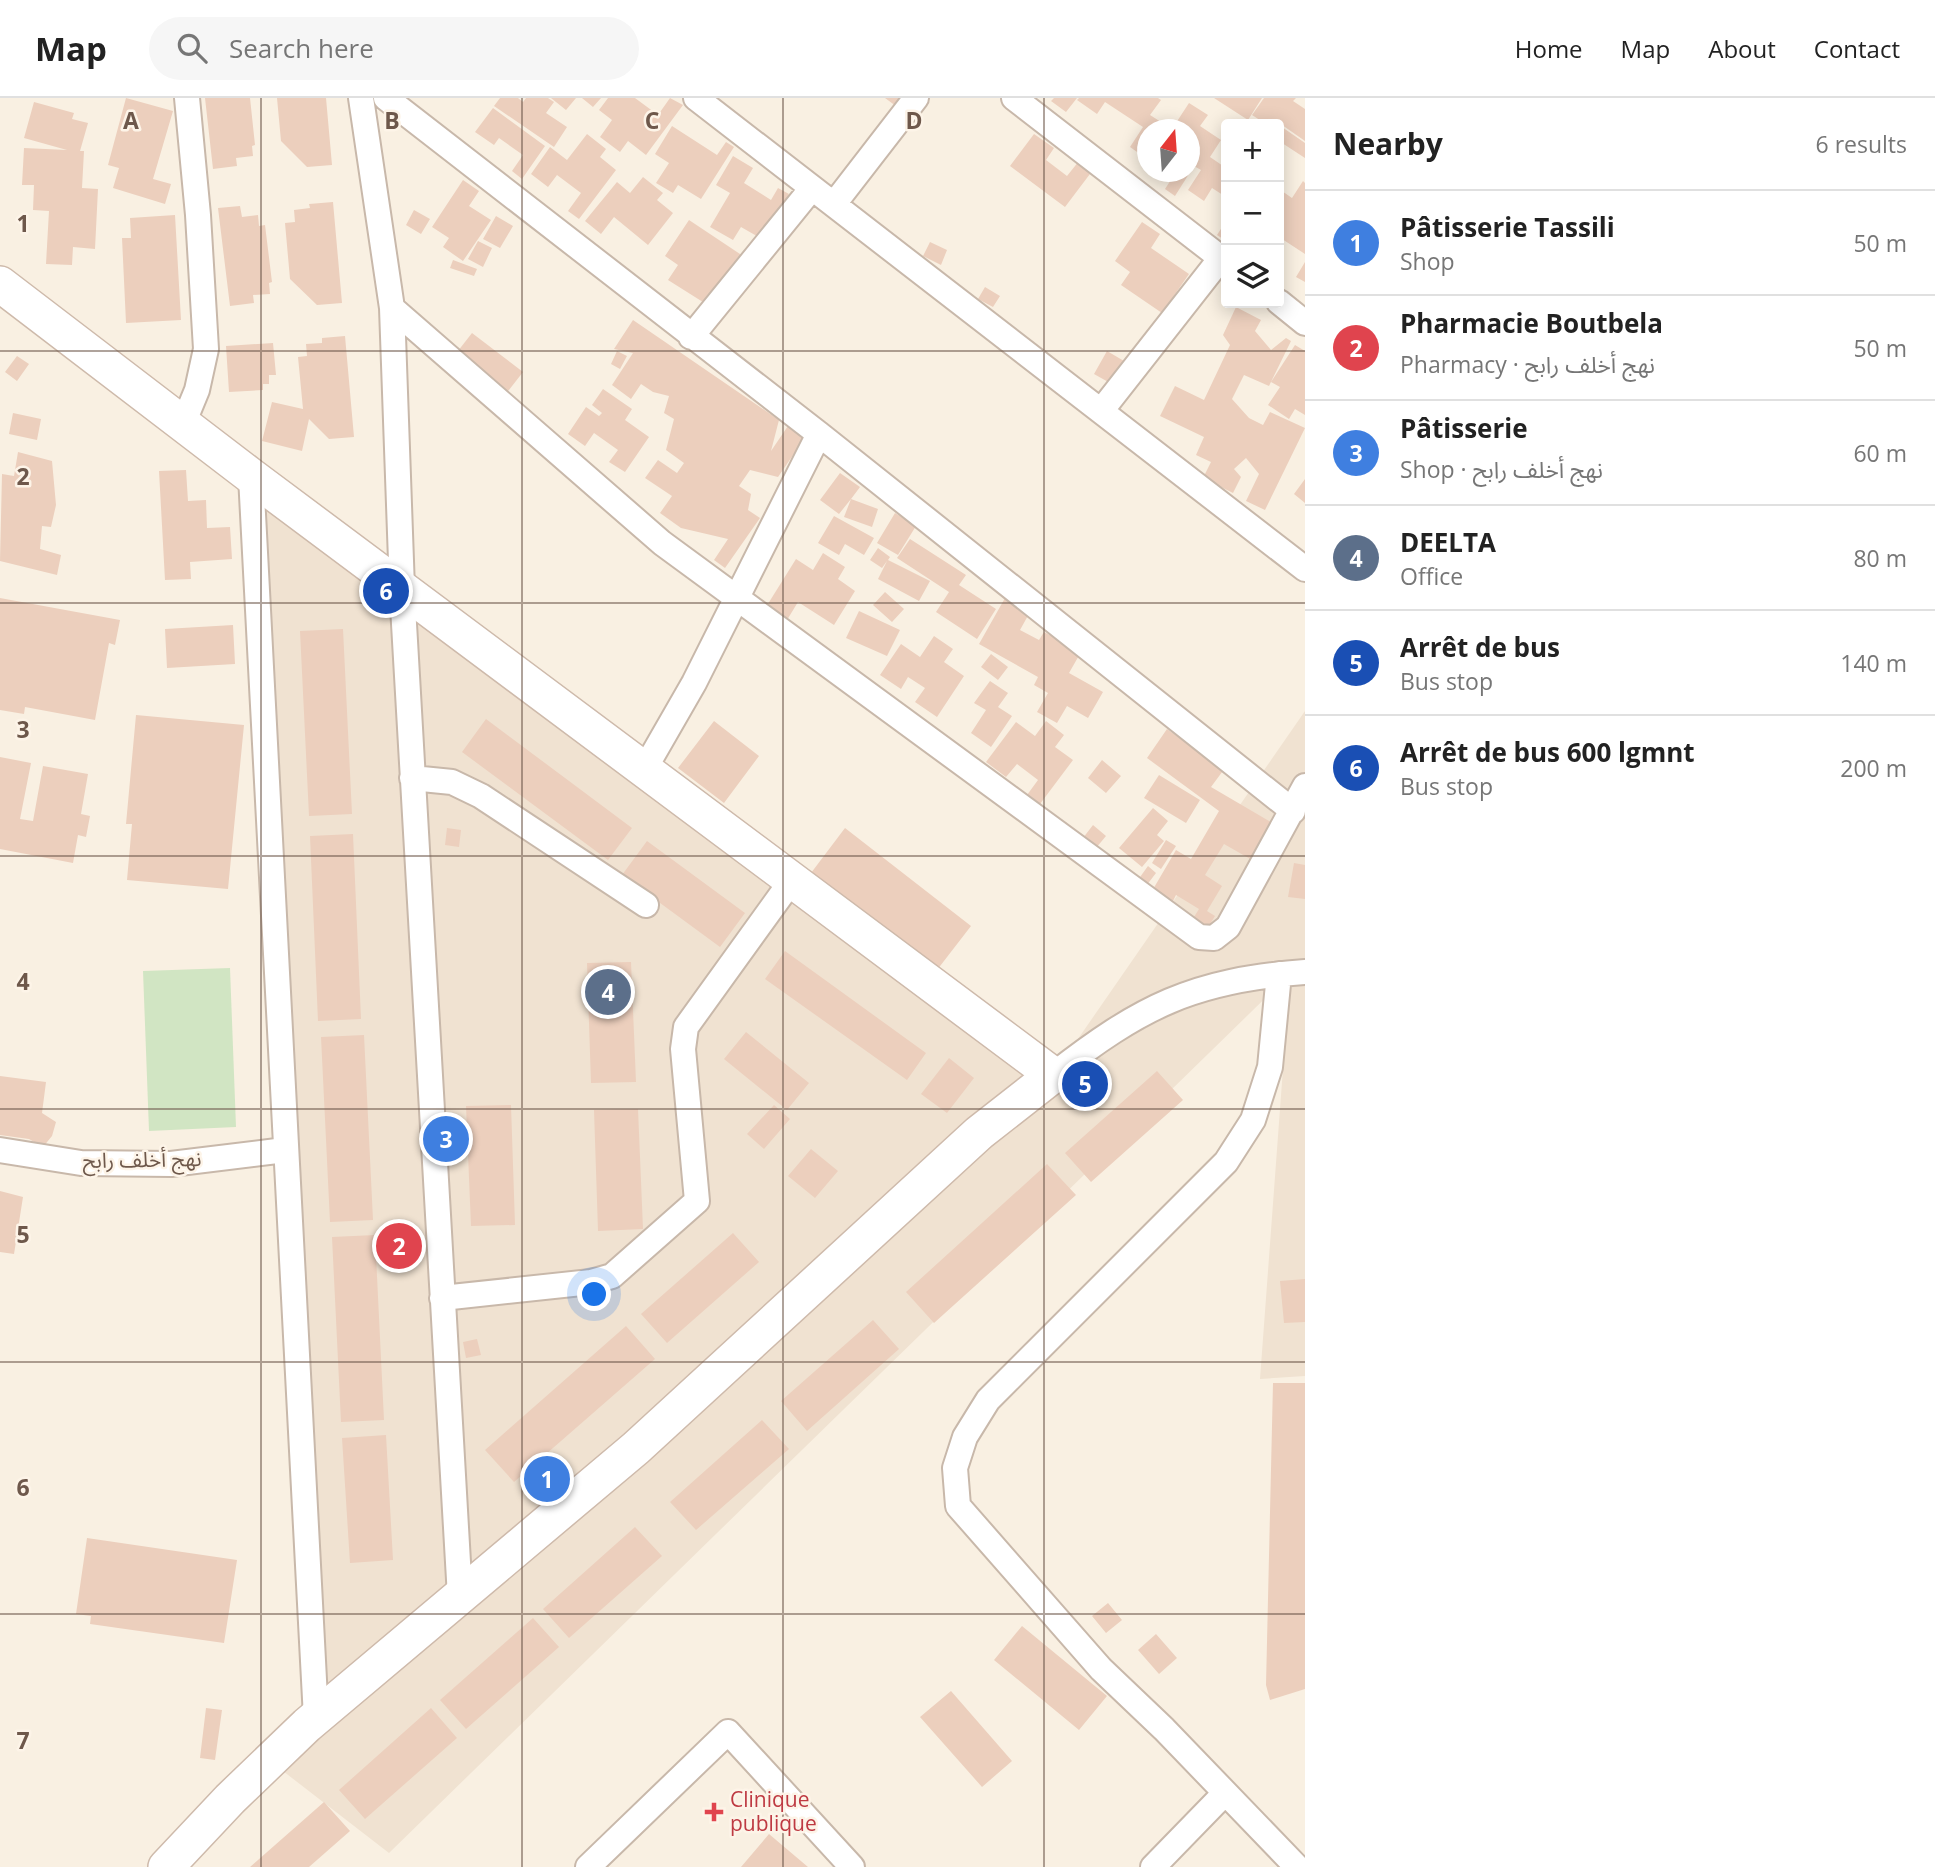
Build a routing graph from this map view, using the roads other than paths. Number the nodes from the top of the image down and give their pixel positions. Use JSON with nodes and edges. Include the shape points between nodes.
{"nodes":[{"id":1,"x":187,"y":98,"type":"edge"},
{"id":2,"x":361,"y":98,"type":"edge"},
{"id":3,"x":386,"y":98,"type":"edge"},
{"id":4,"x":696,"y":98,"type":"edge"},
{"id":5,"x":916,"y":98,"type":"edge"},
{"id":6,"x":1014,"y":98,"type":"edge"},
{"id":7,"x":812,"y":188,"type":"junction"},
{"id":8,"x":834,"y":204,"type":"junction"},
{"id":9,"x":1221,"y":258,"type":"edge"},
{"id":10,"x":1221,"y":264,"type":"edge"},
{"id":11,"x":0,"y":284,"type":"edge"},
{"id":12,"x":1284,"y":306,"type":"edge"},
{"id":13,"x":392,"y":309,"type":"junction"},
{"id":14,"x":1305,"y":323,"type":"edge"},
{"id":15,"x":691,"y":337,"type":"junction"},
{"id":16,"x":1101,"y":411,"type":"junction"},
{"id":17,"x":183,"y":424,"type":"junction"},
{"id":18,"x":819,"y":435,"type":"junction"},
{"id":19,"x":251,"y":476,"type":"junction"},
{"id":20,"x":1305,"y":569,"type":"edge"},
{"id":21,"x":402,"y":589,"type":"junction"},
{"id":22,"x":736,"y":597,"type":"junction"},
{"id":23,"x":644,"y":770,"type":"junction"},
{"id":24,"x":412,"y":778,"type":"junction"},
{"id":25,"x":1305,"y":786,"type":"edge"},
{"id":26,"x":1293,"y":811,"type":"junction"},
{"id":27,"x":792,"y":880,"type":"junction"},
{"id":28,"x":646,"y":905,"type":"dead end"},
{"id":29,"x":1305,"y":972,"type":"edge"},
{"id":30,"x":1279,"y":974,"type":"junction"},
{"id":31,"x":1053,"y":1075,"type":"junction"},
{"id":32,"x":0,"y":1150,"type":"edge"},
{"id":33,"x":285,"y":1150,"type":"junction"},
{"id":34,"x":442,"y":1298,"type":"junction"},
{"id":35,"x":460,"y":1597,"type":"junction"},
{"id":36,"x":316,"y":1718,"type":"junction"},
{"id":37,"x":1225,"y":1793,"type":"junction"},
{"id":38,"x":166,"y":1867,"type":"edge"},
{"id":39,"x":588,"y":1867,"type":"edge"},
{"id":40,"x":852,"y":1867,"type":"edge"},
{"id":41,"x":1153,"y":1867,"type":"edge"},
{"id":42,"x":1297,"y":1867,"type":"edge"}],
"edges":[{"from":1,"to":17,"type":"street","via":[[205,349],[197,390]]},
{"from":2,"to":13,"type":"street"},
{"from":3,"to":15,"type":"street"},
{"from":4,"to":7,"type":"street"},
{"from":5,"to":8,"type":"street"},
{"from":6,"to":9,"type":"street"},
{"from":7,"to":8,"type":"street"},
{"from":7,"to":15,"type":"street"},
{"from":8,"to":16,"type":"street"},
{"from":10,"to":16,"type":"street"},
{"from":11,"to":17,"type":"street"},
{"from":12,"to":14,"type":"street"},
{"from":13,"to":21,"type":"street"},
{"from":13,"to":22,"type":"street","via":[[662,543]]},
{"from":15,"to":18,"type":"street"},
{"from":16,"to":20,"type":"street"},
{"from":17,"to":19,"type":"street"},
{"from":18,"to":22,"type":"street"},
{"from":18,"to":26,"type":"street"},
{"from":19,"to":21,"type":"street"},
{"from":19,"to":33,"type":"street"},
{"from":21,"to":23,"type":"street"},
{"from":21,"to":24,"type":"street"},
{"from":22,"to":23,"type":"street"},
{"from":22,"to":26,"type":"street","via":[[1199,937],[1214,938],[1228,927]]},
{"from":23,"to":27,"type":"street"},
{"from":24,"to":28,"type":"street","via":[[452,782],[481,796]]},
{"from":24,"to":34,"type":"street"},
{"from":25,"to":26,"type":"street"},
{"from":27,"to":31,"type":"street"},
{"from":27,"to":34,"type":"street","via":[[686,1027],[683,1049],[697,1201],[612,1276]]},
{"from":29,"to":30,"type":"street"},
{"from":30,"to":31,"type":"street","via":[[1195,989],[1155,1006]]},
{"from":30,"to":37,"type":"street","via":[[1270,1067],[1253,1120],[1226,1162],[988,1400],[965,1437],[955,1468],[958,1506],[1101,1669]]},
{"from":31,"to":35,"type":"street","via":[[979,1133],[636,1448]]},
{"from":32,"to":33,"type":"street","name":"نهج أخلف رابح","via":[[81,1163],[171,1164]]},
{"from":33,"to":36,"type":"street"},
{"from":34,"to":35,"type":"street"},
{"from":35,"to":36,"type":"street"},
{"from":36,"to":38,"type":"street"},
{"from":37,"to":41,"type":"street"},
{"from":37,"to":42,"type":"street"},
{"from":39,"to":40,"type":"street","via":[[728,1732]]}]}
